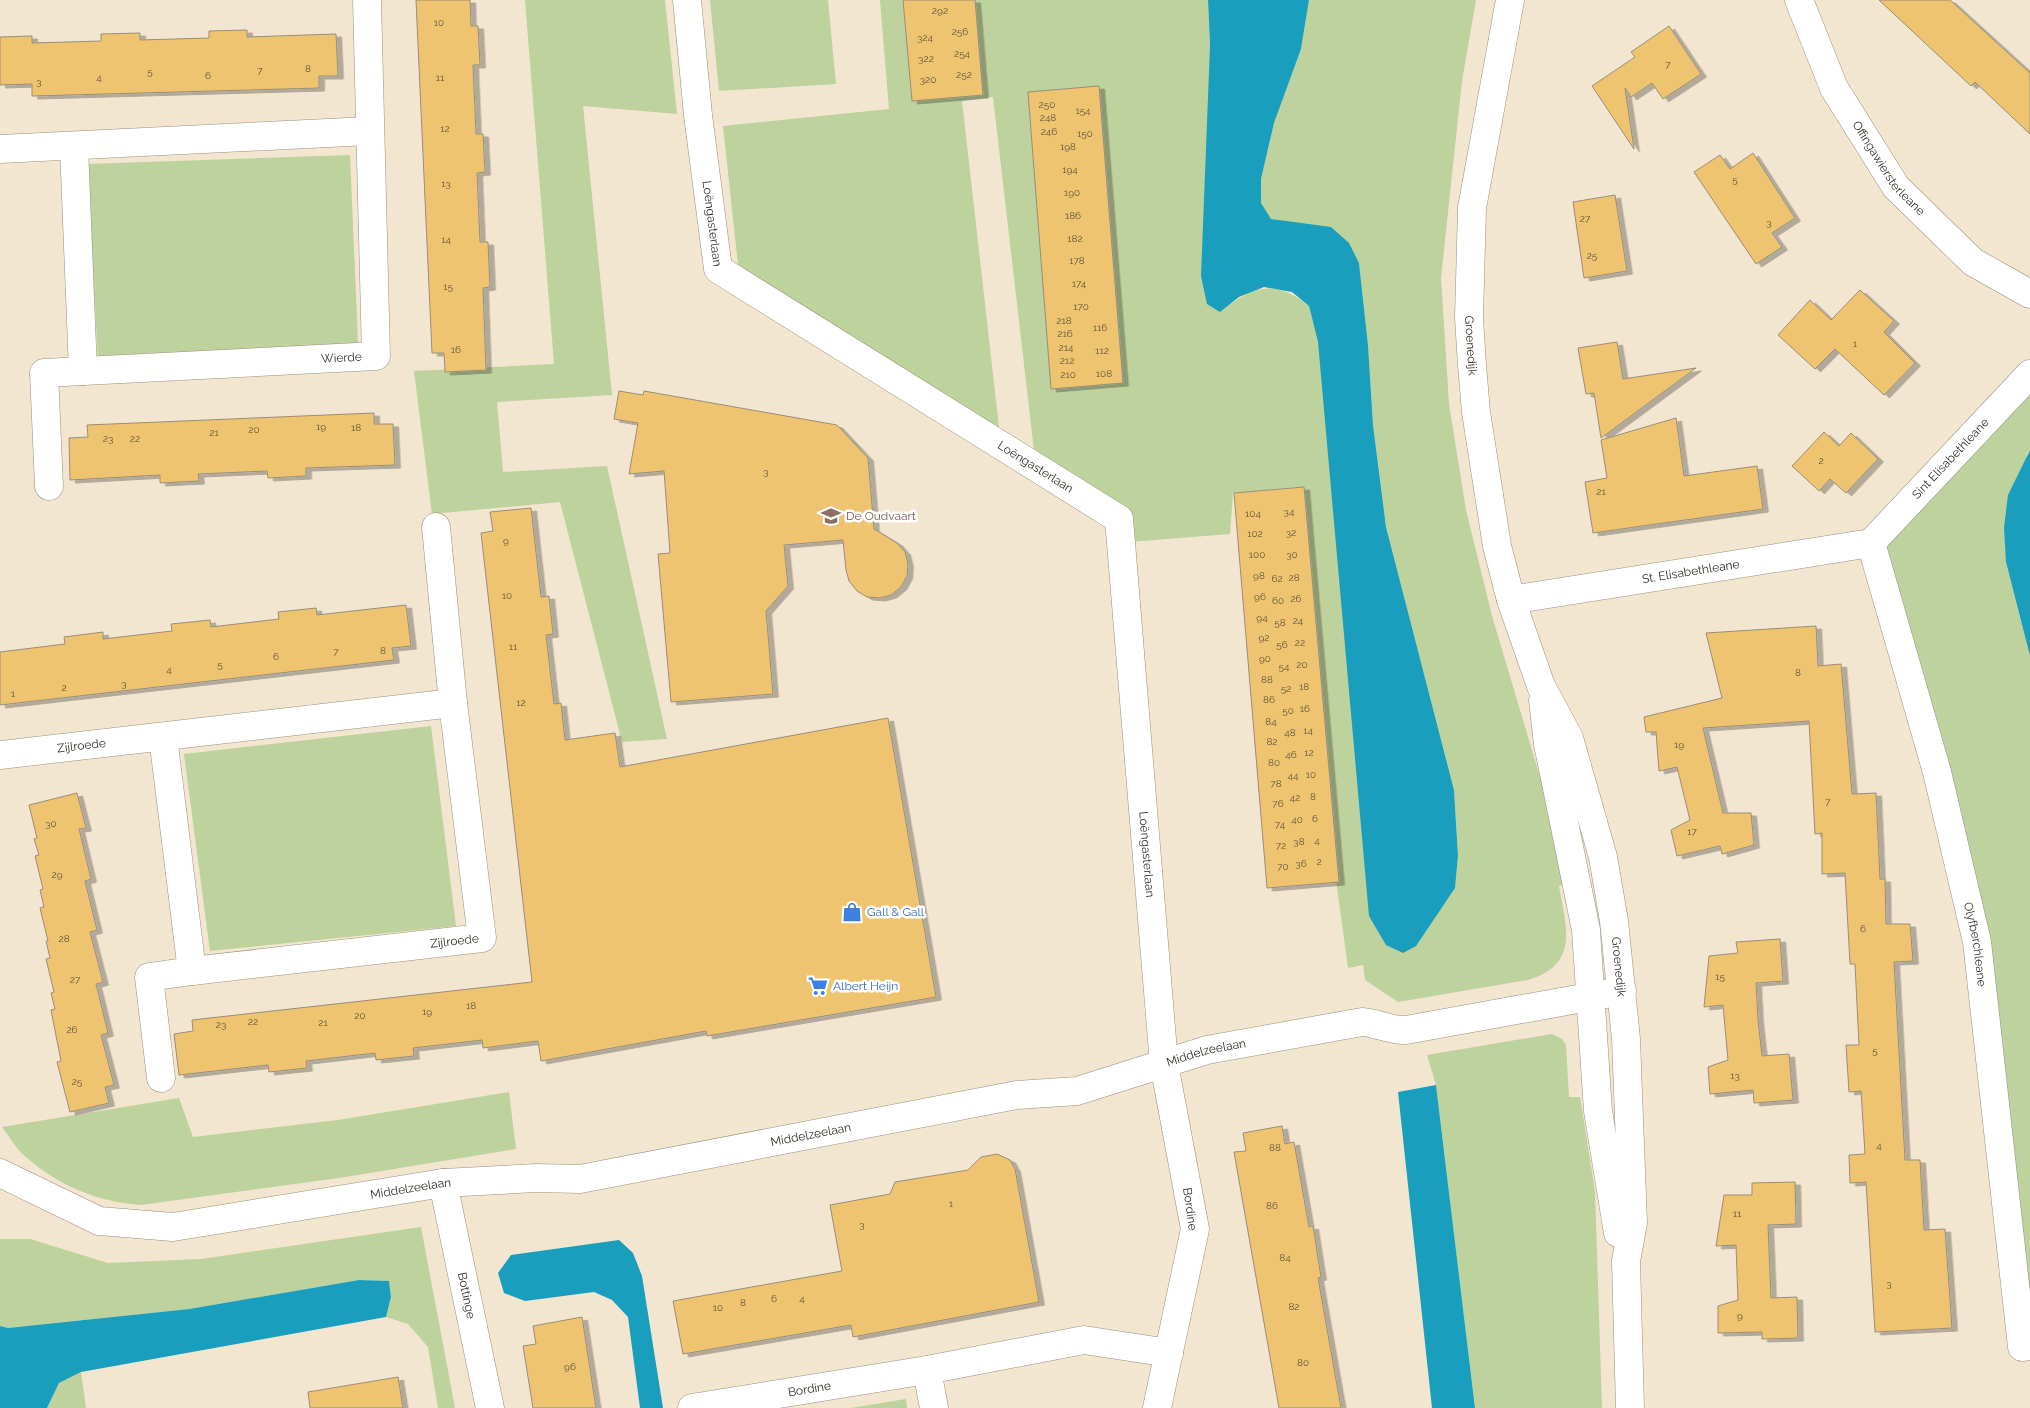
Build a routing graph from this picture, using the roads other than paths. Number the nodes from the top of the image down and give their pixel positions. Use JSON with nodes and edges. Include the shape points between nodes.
{"nodes":[{"id":1,"x":367,"y":0,"type":"edge"},
{"id":2,"x":687,"y":0,"type":"edge"},
{"id":3,"x":1510,"y":0,"type":"edge"},
{"id":4,"x":1805,"y":3,"type":"edge"},
{"id":5,"x":369,"y":131,"type":"junction"},
{"id":6,"x":74,"y":147,"type":"junction"},
{"id":7,"x":0,"y":149,"type":"edge"},
{"id":8,"x":2030,"y":294,"type":"edge"},
{"id":9,"x":84,"y":371,"type":"junction"},
{"id":10,"x":2030,"y":374,"type":"edge"},
{"id":11,"x":49,"y":486,"type":"dead end"},
{"id":12,"x":436,"y":527,"type":"dead end"},
{"id":13,"x":1871,"y":544,"type":"junction"},
{"id":14,"x":1511,"y":600,"type":"junction"},
{"id":15,"x":1541,"y":686,"type":"junction"},
{"id":16,"x":453,"y":703,"type":"junction"},
{"id":17,"x":163,"y":737,"type":"junction"},
{"id":18,"x":0,"y":755,"type":"edge"},
{"id":19,"x":192,"y":970,"type":"junction"},
{"id":20,"x":1622,"y":991,"type":"junction"},
{"id":21,"x":1591,"y":996,"type":"junction"},
{"id":22,"x":1164,"y":1064,"type":"junction"},
{"id":23,"x":161,"y":1078,"type":"dead end"},
{"id":24,"x":0,"y":1174,"type":"edge"},
{"id":25,"x":443,"y":1183,"type":"junction"},
{"id":26,"x":1626,"y":1261,"type":"junction"},
{"id":27,"x":2030,"y":1346,"type":"edge"},
{"id":28,"x":1169,"y":1353,"type":"junction"},
{"id":29,"x":927,"y":1370,"type":"junction"},
{"id":30,"x":490,"y":1408,"type":"edge"},
{"id":31,"x":692,"y":1408,"type":"edge"},
{"id":32,"x":934,"y":1408,"type":"edge"},
{"id":33,"x":1158,"y":1408,"type":"edge"},
{"id":34,"x":1630,"y":1408,"type":"edge"}],
"edges":[{"from":1,"to":5,"type":"street","name":"Wierde"},
{"from":2,"to":22,"type":"street","name":"Loëngasterlaan","via":[[718,269],[1119,519]]},
{"from":3,"to":14,"type":"street","name":"Groenedijk","via":[[1472,208],[1469,318],[1476,412],[1486,483]]},
{"from":4,"to":8,"type":"street","name":"Offingawiersterleane","via":[[1834,88],[1896,187],[1974,262]]},
{"from":5,"to":6,"type":"street"},
{"from":5,"to":9,"type":"street","name":"Wierde","via":[[376,356]]},
{"from":6,"to":7,"type":"street"},
{"from":6,"to":9,"type":"street"},
{"from":9,"to":11,"type":"street","name":"Wierde","via":[[44,373]]},
{"from":10,"to":13,"type":"street","name":"Sint Elisabethleane"},
{"from":12,"to":16,"type":"street","name":"Zijlroede"},
{"from":13,"to":14,"type":"street","name":"St. Elisabethleane"},
{"from":13,"to":27,"type":"street","name":"Olyfberchleane","via":[[1937,772],[1977,942],[2022,1347]]},
{"from":14,"to":15,"type":"street","name":"Groenedijk"},
{"from":15,"to":20,"type":"street","name":"Groenedijk","via":[[1569,738],[1603,857]]},
{"from":15,"to":21,"type":"street","name":"Groenedijk","via":[[1548,744],[1586,930]]},
{"from":16,"to":17,"type":"street","name":"Zijlroede"},
{"from":16,"to":19,"type":"street","name":"Zijlroede","via":[[482,938]]},
{"from":17,"to":18,"type":"street","name":"Zijlroede"},
{"from":17,"to":19,"type":"street"},
{"from":19,"to":23,"type":"street","name":"Zijlroede","via":[[149,977]]},
{"from":20,"to":21,"type":"street","name":"Middelzeelaan"},
{"from":20,"to":26,"type":"street","name":"Groenedijk","via":[[1633,1223]]},
{"from":21,"to":22,"type":"street","name":"Middelzeelaan","via":[[1406,1030],[1397,1031],[1362,1022],[1208,1050]]},
{"from":21,"to":26,"type":"street","name":"Groenedijk","via":[[1598,1110],[1615,1224]]},
{"from":22,"to":25,"type":"street","name":"Middelzeelaan","via":[[1078,1091],[1017,1094],[580,1179]]},
{"from":22,"to":28,"type":"street","name":"Bordine","via":[[1195,1230]]},
{"from":24,"to":25,"type":"street","name":"Middelzeelaan","via":[[99,1221],[173,1227]]},
{"from":25,"to":30,"type":"street","name":"Bottinge"},
{"from":26,"to":34,"type":"street","name":"Groenedijk"},
{"from":28,"to":29,"type":"street","name":"Bordine","via":[[1084,1340]]},
{"from":28,"to":33,"type":"street","name":"Bordine"},
{"from":29,"to":31,"type":"street","name":"Bordine"},
{"from":29,"to":32,"type":"street"}]}
